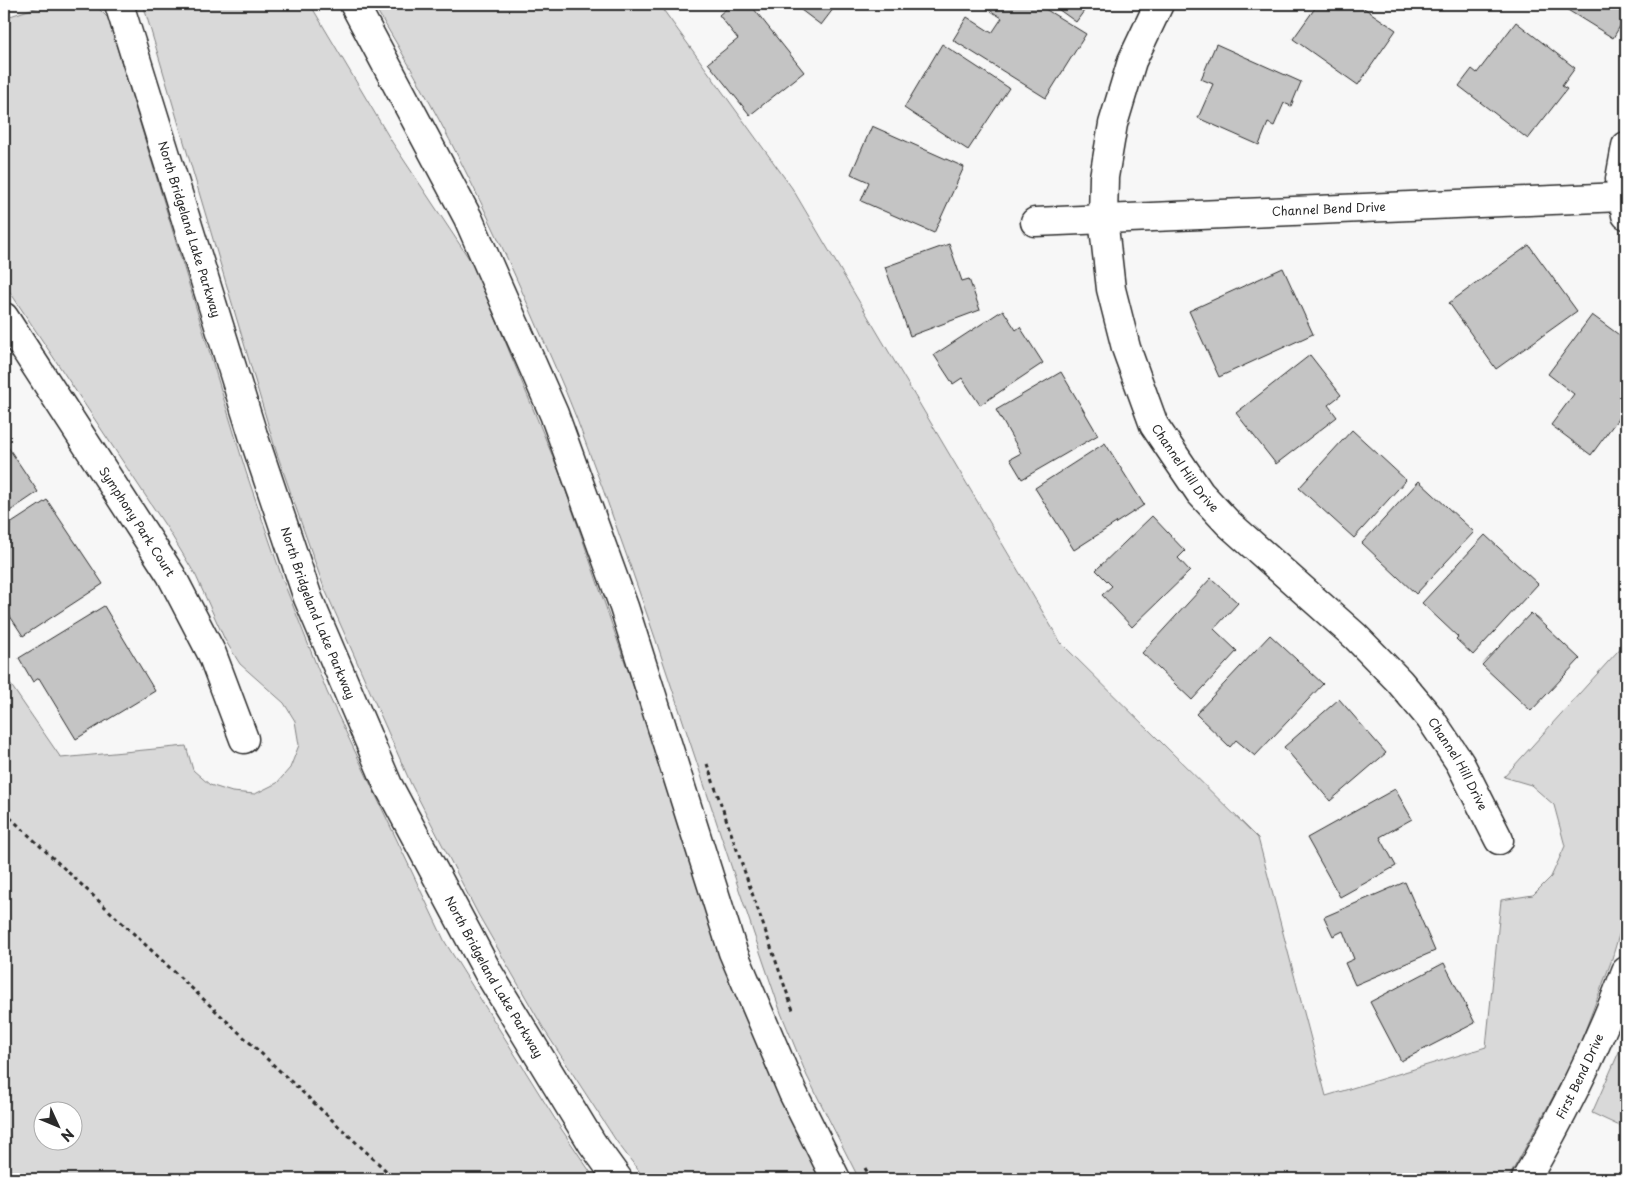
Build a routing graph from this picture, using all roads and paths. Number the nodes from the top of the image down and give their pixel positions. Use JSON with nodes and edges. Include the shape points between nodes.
{"nodes":[{"id":1,"x":119,"y":4,"type":"edge"},
{"id":2,"x":354,"y":4,"type":"edge"},
{"id":3,"x":1159,"y":4,"type":"edge"},
{"id":4,"x":1626,"y":146,"type":"edge"},
{"id":5,"x":1624,"y":206,"type":"edge"},
{"id":6,"x":1102,"y":218,"type":"junction"},
{"id":7,"x":1035,"y":222,"type":"dead end"},
{"id":8,"x":4,"y":317,"type":"edge"},
{"id":9,"x":244,"y":739,"type":"dead end"},
{"id":10,"x":4,"y":812,"type":"edge"},
{"id":11,"x":1499,"y":840,"type":"dead end"},
{"id":12,"x":1626,"y":970,"type":"edge"},
{"id":13,"x":395,"y":1179,"type":"edge"},
{"id":14,"x":618,"y":1179,"type":"edge"},
{"id":15,"x":836,"y":1179,"type":"edge"},
{"id":16,"x":1526,"y":1179,"type":"edge"}],
"edges":[{"from":1,"to":14,"type":"main road","name":"North Bridgeland Lake Parkway","via":[[253,436],[311,607],[388,785],[489,974],[592,1143]]},
{"from":2,"to":15,"type":"main road","via":[[468,218],[554,414],[624,607],[733,952],[794,1093]]},
{"from":3,"to":6,"type":"main road","name":"Channel Hill Drive","via":[[1132,61],[1113,124],[1104,177]]},
{"from":4,"to":5,"type":"main road","via":[[1620,179]]},
{"from":5,"to":6,"type":"main road","name":"Channel Bend Drive"},
{"from":6,"to":7,"type":"main road","name":"Channel Bend Drive"},
{"from":6,"to":11,"type":"main road","name":"Channel Hill Drive","via":[[1111,290],[1124,340],[1154,425],[1205,499],[1228,524],[1355,636],[1430,718],[1460,763]]},
{"from":8,"to":9,"type":"main road","name":"Symphony Park Court","via":[[171,575],[212,654]]},
{"from":10,"to":13,"type":"path"},
{"from":12,"to":16,"type":"main road","name":"First Bend Drive","via":[[1565,1112]]}]}
